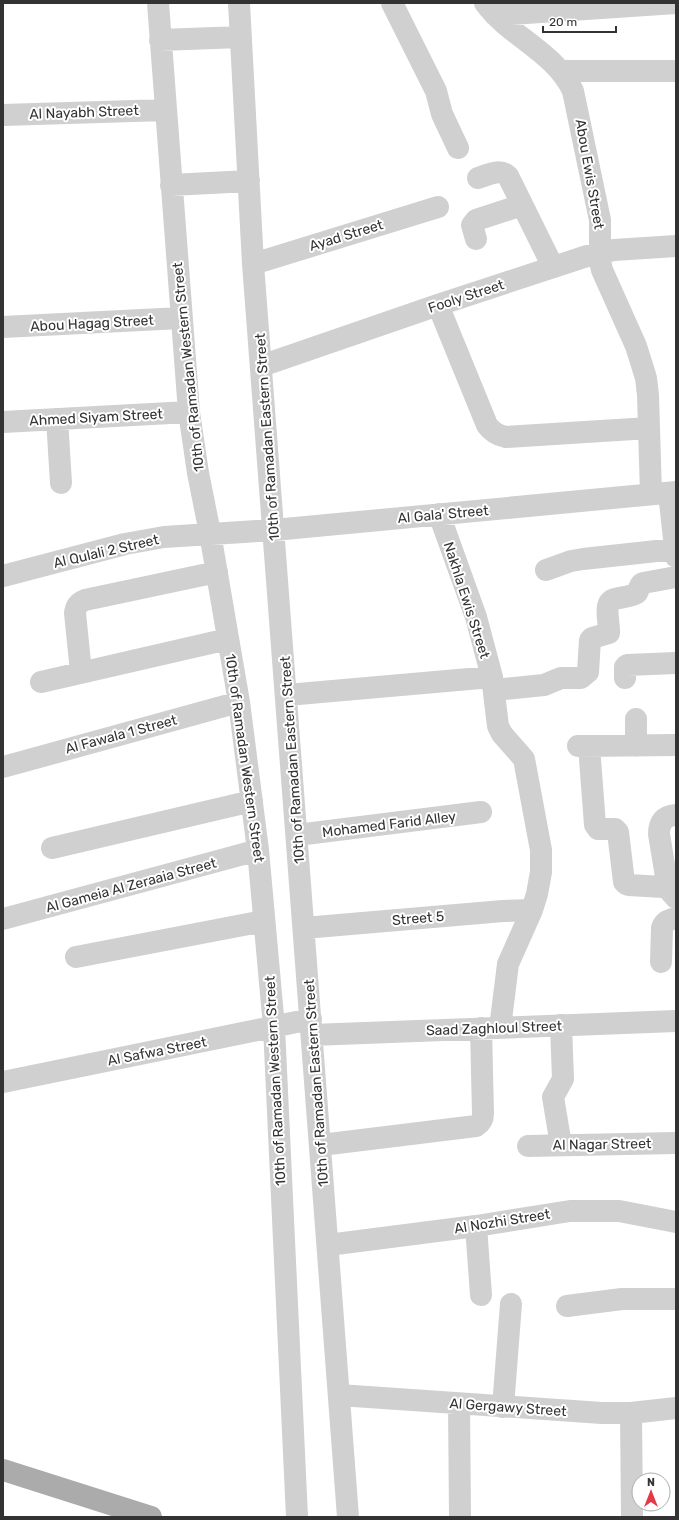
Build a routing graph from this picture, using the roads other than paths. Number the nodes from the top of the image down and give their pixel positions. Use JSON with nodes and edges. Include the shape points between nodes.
{"nodes":[{"id":1,"x":158,"y":3,"type":"edge"},
{"id":2,"x":239,"y":3,"type":"edge"},
{"id":3,"x":392,"y":3,"type":"edge"},
{"id":4,"x":676,"y":3,"type":"edge"},
{"id":5,"x":490,"y":9,"type":"edge"},
{"id":6,"x":241,"y":37,"type":"junction"},
{"id":7,"x":160,"y":40,"type":"junction"},
{"id":8,"x":562,"y":71,"type":"junction"},
{"id":9,"x":676,"y":71,"type":"edge"},
{"id":10,"x":166,"y":110,"type":"junction"},
{"id":11,"x":3,"y":115,"type":"edge"},
{"id":12,"x":458,"y":148,"type":"dead end"},
{"id":13,"x":478,"y":178,"type":"dead end"},
{"id":14,"x":249,"y":180,"type":"junction"},
{"id":15,"x":171,"y":185,"type":"junction"},
{"id":16,"x":522,"y":204,"type":"junction"},
{"id":17,"x":438,"y":207,"type":"dead end"},
{"id":18,"x":476,"y":239,"type":"dead end"},
{"id":19,"x":676,"y":246,"type":"edge"},
{"id":20,"x":600,"y":252,"type":"junction"},
{"id":21,"x":253,"y":264,"type":"junction"},
{"id":22,"x":553,"y":267,"type":"junction"},
{"id":23,"x":438,"y":305,"type":"junction"},
{"id":24,"x":181,"y":318,"type":"junction"},
{"id":25,"x":3,"y":327,"type":"edge"},
{"id":26,"x":261,"y":366,"type":"junction"},
{"id":27,"x":190,"y":412,"type":"junction"},
{"id":28,"x":57,"y":419,"type":"junction"},
{"id":29,"x":3,"y":422,"type":"edge"},
{"id":30,"x":649,"y":428,"type":"junction"},
{"id":31,"x":62,"y":483,"type":"dead end"},
{"id":32,"x":665,"y":493,"type":"edge"},
{"id":33,"x":439,"y":514,"type":"junction"},
{"id":34,"x":274,"y":530,"type":"junction"},
{"id":35,"x":210,"y":533,"type":"junction"},
{"id":36,"x":676,"y":553,"type":"edge"},
{"id":37,"x":546,"y":570,"type":"dead end"},
{"id":38,"x":217,"y":572,"type":"junction"},
{"id":39,"x":3,"y":576,"type":"edge"},
{"id":40,"x":676,"y":577,"type":"edge"},
{"id":41,"x":228,"y":639,"type":"junction"},
{"id":42,"x":676,"y":663,"type":"edge"},
{"id":43,"x":81,"y":672,"type":"junction"},
{"id":44,"x":625,"y":678,"type":"dead end"},
{"id":45,"x":41,"y":682,"type":"dead end"},
{"id":46,"x":493,"y":684,"type":"junction"},
{"id":47,"x":286,"y":695,"type":"junction"},
{"id":48,"x":239,"y":702,"type":"junction"},
{"id":49,"x":636,"y":719,"type":"dead end"},
{"id":50,"x":676,"y":744,"type":"edge"},
{"id":51,"x":636,"y":746,"type":"junction"},
{"id":52,"x":3,"y":767,"type":"edge"},
{"id":53,"x":252,"y":801,"type":"junction"},
{"id":54,"x":481,"y":812,"type":"dead end"},
{"id":55,"x":676,"y":816,"type":"edge"},
{"id":56,"x":297,"y":835,"type":"junction"},
{"id":57,"x":52,"y":848,"type":"dead end"},
{"id":58,"x":258,"y":850,"type":"junction"},
{"id":59,"x":672,"y":893,"type":"edge"},
{"id":60,"x":532,"y":910,"type":"junction"},
{"id":61,"x":676,"y":918,"type":"edge"},
{"id":62,"x":3,"y":919,"type":"edge"},
{"id":63,"x":264,"y":921,"type":"junction"},
{"id":64,"x":304,"y":928,"type":"junction"},
{"id":65,"x":76,"y":957,"type":"dead end"},
{"id":66,"x":661,"y":962,"type":"dead end"},
{"id":67,"x":676,"y":1020,"type":"edge"},
{"id":68,"x":561,"y":1025,"type":"junction"},
{"id":69,"x":274,"y":1027,"type":"junction"},
{"id":70,"x":312,"y":1027,"type":"junction"},
{"id":71,"x":490,"y":1028,"type":"junction"},
{"id":72,"x":3,"y":1082,"type":"edge"},
{"id":73,"x":676,"y":1143,"type":"edge"},
{"id":74,"x":321,"y":1145,"type":"junction"},
{"id":75,"x":562,"y":1145,"type":"junction"},
{"id":76,"x":528,"y":1146,"type":"dead end"},
{"id":77,"x":676,"y":1222,"type":"edge"},
{"id":78,"x":476,"y":1226,"type":"junction"},
{"id":79,"x":328,"y":1245,"type":"junction"},
{"id":80,"x":481,"y":1295,"type":"dead end"},
{"id":81,"x":676,"y":1299,"type":"edge"},
{"id":82,"x":511,"y":1304,"type":"dead end"},
{"id":83,"x":567,"y":1306,"type":"dead end"},
{"id":84,"x":339,"y":1395,"type":"junction"},
{"id":85,"x":459,"y":1404,"type":"junction"},
{"id":86,"x":502,"y":1407,"type":"junction"},
{"id":87,"x":676,"y":1408,"type":"edge"},
{"id":88,"x":631,"y":1413,"type":"junction"},
{"id":89,"x":3,"y":1470,"type":"edge"},
{"id":90,"x":151,"y":1517,"type":"edge"},
{"id":91,"x":298,"y":1517,"type":"edge"},
{"id":92,"x":348,"y":1517,"type":"edge"},
{"id":93,"x":460,"y":1517,"type":"edge"},
{"id":94,"x":632,"y":1517,"type":"edge"}],
"edges":[{"from":1,"to":7,"type":"street","name":"10th of Ramadan Western Street"},
{"from":2,"to":6,"type":"street","name":"10th of Ramadan Eastern Street"},
{"from":3,"to":12,"type":"street","via":[[436,91],[442,114]]},
{"from":4,"to":5,"type":"street"},
{"from":5,"to":8,"type":"street","name":"Abou Ewis Street"},
{"from":6,"to":7,"type":"street"},
{"from":6,"to":14,"type":"street","name":"10th of Ramadan Eastern Street"},
{"from":7,"to":10,"type":"street","name":"10th of Ramadan Western Street"},
{"from":8,"to":9,"type":"street"},
{"from":8,"to":20,"type":"street","name":"Abou Ewis Street","via":[[577,102],[600,220]]},
{"from":10,"to":11,"type":"street","name":"Al Nayabh Street"},
{"from":10,"to":15,"type":"street","name":"10th of Ramadan Western Street"},
{"from":13,"to":16,"type":"street","via":[[498,172],[505,174]]},
{"from":14,"to":15,"type":"street"},
{"from":14,"to":21,"type":"street","name":"10th of Ramadan Eastern Street"},
{"from":15,"to":24,"type":"street","name":"10th of Ramadan Western Street"},
{"from":16,"to":18,"type":"street","via":[[476,220],[472,225]]},
{"from":16,"to":22,"type":"street"},
{"from":17,"to":21,"type":"street","name":"Ayad Street"},
{"from":19,"to":20,"type":"street","name":"Fooly Street"},
{"from":20,"to":22,"type":"street","name":"Fooly Street"},
{"from":20,"to":30,"type":"street","name":"Abou Ewis Street","via":[[602,270],[642,362],[648,394]]},
{"from":21,"to":26,"type":"street","name":"10th of Ramadan Eastern Street"},
{"from":22,"to":23,"type":"street","name":"Fooly Street"},
{"from":23,"to":26,"type":"street","name":"Fooly Street"},
{"from":23,"to":30,"type":"street","via":[[487,425],[498,436]]},
{"from":24,"to":25,"type":"street","name":"Abou Hagag Street"},
{"from":24,"to":27,"type":"street","name":"10th of Ramadan Western Street"},
{"from":26,"to":34,"type":"street","name":"10th of Ramadan Eastern Street"},
{"from":27,"to":28,"type":"street","name":"Ahmed Siyam Street"},
{"from":27,"to":35,"type":"street","name":"10th of Ramadan Western Street","via":[[198,473]]},
{"from":28,"to":29,"type":"street","name":"Ahmed Siyam Street"},
{"from":28,"to":31,"type":"street"},
{"from":30,"to":32,"type":"street","name":"Abou Ewis Street"},
{"from":32,"to":33,"type":"street","name":"Al Gala' Street"},
{"from":32,"to":36,"type":"street","name":"Abou Ewis Street"},
{"from":33,"to":34,"type":"street","name":"Al Gala' Street"},
{"from":33,"to":46,"type":"street","name":"Nakhla Ewis Street","via":[[476,617]]},
{"from":34,"to":35,"type":"street","name":"Al Gala' Street"},
{"from":34,"to":47,"type":"street","name":"10th of Ramadan Eastern Street"},
{"from":35,"to":38,"type":"street","name":"10th of Ramadan Western Street"},
{"from":35,"to":39,"type":"street","name":"Al Qulali 2 Street","via":[[125,544]]},
{"from":36,"to":37,"type":"street","via":[[577,560]]},
{"from":38,"to":41,"type":"street","name":"10th of Ramadan Western Street"},
{"from":38,"to":43,"type":"street","via":[[79,602],[75,613]]},
{"from":40,"to":46,"type":"street","via":[[643,582],[637,594],[609,602],[609,633],[590,640],[588,672],[585,676],[561,678],[544,685]]},
{"from":41,"to":43,"type":"street"},
{"from":41,"to":48,"type":"street","name":"10th of Ramadan Western Street"},
{"from":42,"to":44,"type":"street","via":[[627,665]]},
{"from":43,"to":45,"type":"street"},
{"from":46,"to":47,"type":"street"},
{"from":46,"to":60,"type":"street","name":"Nakhla Ewis Street","via":[[498,726],[524,759],[541,850],[541,872]]},
{"from":47,"to":56,"type":"street","name":"10th of Ramadan Eastern Street"},
{"from":48,"to":52,"type":"street","name":"Al Fawala 1 Street"},
{"from":48,"to":53,"type":"street","name":"10th of Ramadan Western Street"},
{"from":49,"to":51,"type":"street"},
{"from":50,"to":51,"type":"street"},
{"from":51,"to":59,"type":"street","via":[[583,746],[595,825],[598,829],[615,829],[618,832],[624,882],[629,885],[663,887]]},
{"from":53,"to":57,"type":"street"},
{"from":53,"to":58,"type":"street","name":"10th of Ramadan Western Street"},
{"from":54,"to":56,"type":"street","name":"Mohamed Farid Alley"},
{"from":55,"to":59,"type":"street","via":[[667,816],[658,827]]},
{"from":56,"to":64,"type":"street","name":"10th of Ramadan Eastern Street"},
{"from":58,"to":62,"type":"street","name":"Al Gameia Al Zeraaia Street"},
{"from":58,"to":63,"type":"street","name":"10th of Ramadan Western Street"},
{"from":60,"to":64,"type":"street","name":"Street 5"},
{"from":60,"to":71,"type":"street","name":"Nakhla Ewis Street","via":[[508,964]]},
{"from":61,"to":66,"type":"street","via":[[663,924]]},
{"from":63,"to":65,"type":"street"},
{"from":63,"to":69,"type":"street","name":"10th of Ramadan Western Street"},
{"from":64,"to":70,"type":"street","name":"10th of Ramadan Eastern Street"},
{"from":67,"to":68,"type":"street","name":"Saad Zaghloul Street"},
{"from":68,"to":71,"type":"street","name":"Saad Zaghloul Street"},
{"from":68,"to":75,"type":"street","via":[[563,1079],[552,1097]]},
{"from":69,"to":70,"type":"street","name":"Al Safwa Street"},
{"from":69,"to":72,"type":"street","name":"Al Safwa Street"},
{"from":69,"to":91,"type":"street","name":"10th of Ramadan Western Street"},
{"from":70,"to":71,"type":"street","name":"Saad Zaghloul Street"},
{"from":70,"to":74,"type":"street","name":"10th of Ramadan Eastern Street"},
{"from":71,"to":74,"type":"street","name":"Nakhla Ewis Street","via":[[484,1114],[476,1126]]},
{"from":73,"to":75,"type":"street","name":"Al Nagar Street"},
{"from":74,"to":79,"type":"street","name":"10th of Ramadan Eastern Street"},
{"from":75,"to":76,"type":"street","name":"Al Nagar Street"},
{"from":77,"to":78,"type":"street","name":"Al Nozhi Street","via":[[619,1211],[595,1210],[570,1211]]},
{"from":78,"to":79,"type":"street","name":"Al Nozhi Street"},
{"from":78,"to":80,"type":"street"},
{"from":79,"to":84,"type":"street","name":"10th of Ramadan Eastern Street"},
{"from":81,"to":83,"type":"street","via":[[622,1299]]},
{"from":82,"to":86,"type":"street"},
{"from":84,"to":85,"type":"street","name":"Al Gergawy Street"},
{"from":84,"to":92,"type":"street","name":"10th of Ramadan Eastern Street"},
{"from":85,"to":86,"type":"street","name":"Al Gergawy Street"},
{"from":85,"to":93,"type":"street"},
{"from":86,"to":88,"type":"street","name":"Al Gergawy Street"},
{"from":87,"to":88,"type":"street","name":"Al Gergawy Street"},
{"from":88,"to":94,"type":"street"},
{"from":89,"to":90,"type":"main road"}]}
